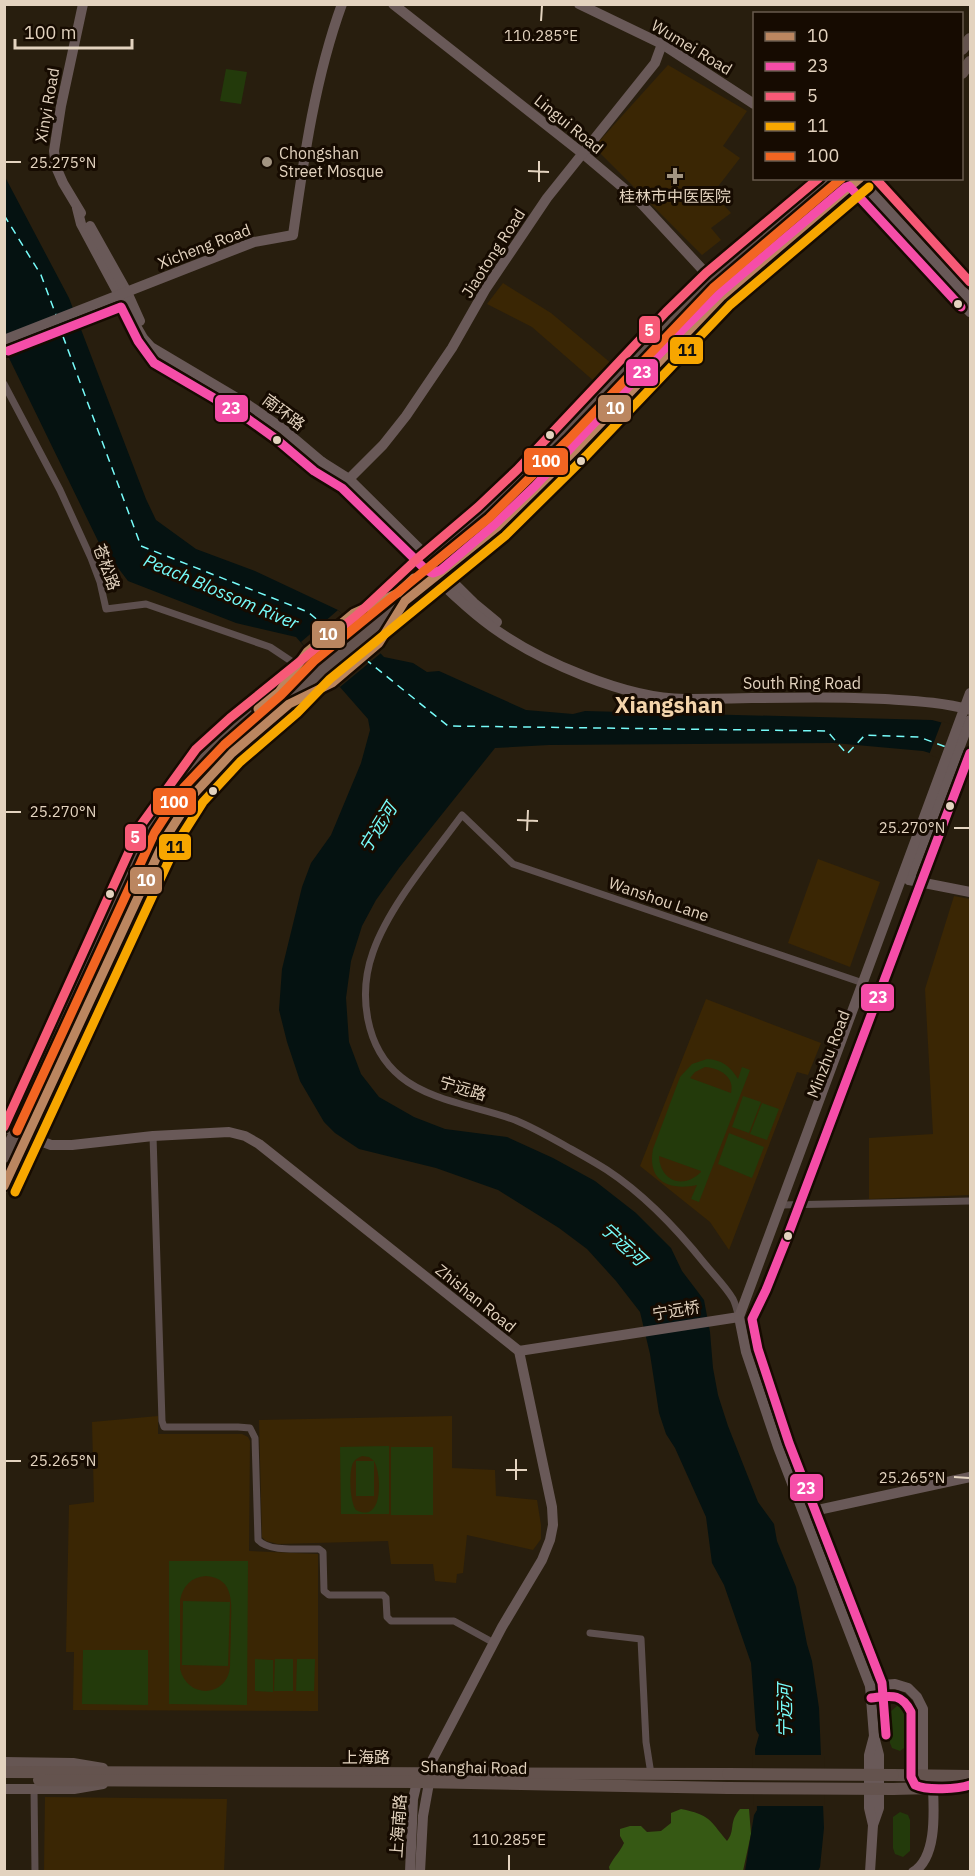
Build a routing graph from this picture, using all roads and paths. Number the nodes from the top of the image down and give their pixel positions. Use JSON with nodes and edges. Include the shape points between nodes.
{"nodes":[{"id":1,"x":83,"y":4,"type":"edge"},
{"id":2,"x":342,"y":4,"type":"edge"},
{"id":3,"x":393,"y":4,"type":"edge"},
{"id":4,"x":579,"y":4,"type":"edge"},
{"id":5,"x":662,"y":44,"type":"junction"},
{"id":6,"x":753,"y":103,"type":"edge"},
{"id":7,"x":582,"y":153,"type":"junction"},
{"id":8,"x":836,"y":180,"type":"edge"},
{"id":9,"x":856,"y":180,"type":"edge"},
{"id":10,"x":714,"y":282,"type":"junction"},
{"id":11,"x":123,"y":294,"type":"junction"},
{"id":12,"x":970,"y":299,"type":"edge"},
{"id":13,"x":970,"y":312,"type":"edge"},
{"id":14,"x":4,"y":340,"type":"edge"},
{"id":15,"x":4,"y":384,"type":"edge"},
{"id":16,"x":322,"y":462,"type":"junction"},
{"id":17,"x":349,"y":479,"type":"junction"},
{"id":18,"x":434,"y":568,"type":"junction"},
{"id":19,"x":297,"y":665,"type":"dead end"},
{"id":20,"x":970,"y":693,"type":"edge"},
{"id":21,"x":968,"y":710,"type":"edge"},
{"id":22,"x":966,"y":723,"type":"edge"},
{"id":23,"x":949,"y":765,"type":"junction"},
{"id":24,"x":462,"y":815,"type":"joint"},
{"id":25,"x":909,"y":880,"type":"junction"},
{"id":26,"x":970,"y":892,"type":"edge"},
{"id":27,"x":863,"y":983,"type":"junction"},
{"id":28,"x":16,"y":1132,"type":"edge"},
{"id":29,"x":153,"y":1136,"type":"junction"},
{"id":30,"x":4,"y":1157,"type":"edge"},
{"id":31,"x":4,"y":1187,"type":"edge"},
{"id":32,"x":970,"y":1202,"type":"edge"},
{"id":33,"x":784,"y":1205,"type":"junction"},
{"id":34,"x":739,"y":1317,"type":"junction"},
{"id":35,"x":519,"y":1351,"type":"junction"},
{"id":36,"x":970,"y":1478,"type":"edge"},
{"id":37,"x":804,"y":1514,"type":"junction"},
{"id":38,"x":590,"y":1633,"type":"dead end"},
{"id":39,"x":494,"y":1643,"type":"junction"},
{"id":40,"x":870,"y":1686,"type":"junction"},
{"id":41,"x":4,"y":1762,"type":"edge"},
{"id":42,"x":4,"y":1772,"type":"edge"},
{"id":43,"x":651,"y":1774,"type":"junction"},
{"id":44,"x":923,"y":1776,"type":"junction"},
{"id":45,"x":965,"y":1776,"type":"edge"},
{"id":46,"x":124,"y":1777,"type":"junction"},
{"id":47,"x":4,"y":1780,"type":"edge"},
{"id":48,"x":424,"y":1780,"type":"junction"},
{"id":49,"x":970,"y":1787,"type":"edge"},
{"id":50,"x":933,"y":1788,"type":"junction"},
{"id":51,"x":4,"y":1789,"type":"edge"},
{"id":52,"x":34,"y":1789,"type":"junction"},
{"id":53,"x":35,"y":1872,"type":"edge"},
{"id":54,"x":410,"y":1872,"type":"edge"},
{"id":55,"x":420,"y":1872,"type":"edge"},
{"id":56,"x":870,"y":1872,"type":"edge"},
{"id":57,"x":913,"y":1872,"type":"edge"}],
"edges":[{"from":1,"to":11,"type":"street","name":"Xinyi Road","via":[[61,106],[54,151],[56,167],[81,224]]},
{"from":2,"to":11,"type":"street","name":"Xicheng Road","via":[[329,41],[304,152],[293,235],[254,242]]},
{"from":3,"to":7,"type":"street","name":"Lingui Road"},
{"from":4,"to":5,"type":"street","name":"Wumei Road"},
{"from":5,"to":6,"type":"street","name":"Wumei Road"},
{"from":5,"to":7,"type":"street","name":"Jiaotong Road","via":[[655,63]]},
{"from":7,"to":10,"type":"street","name":"Lingui Road","via":[[640,202]]},
{"from":7,"to":17,"type":"street","name":"Jiaotong Road","via":[[485,290],[406,416]]},
{"from":8,"to":10,"type":"highway"},
{"from":9,"to":12,"type":"street"},
{"from":9,"to":13,"type":"street"},
{"from":9,"to":18,"type":"highway","via":[[722,296],[497,527]]},
{"from":10,"to":18,"type":"highway"},
{"from":11,"to":14,"type":"street","name":"Xicheng Road"},
{"from":11,"to":16,"type":"street","name":"南环路","via":[[162,354],[248,404]]},
{"from":15,"to":19,"type":"street","name":"苍松路","via":[[91,558],[106,609],[146,604],[270,647]]},
{"from":16,"to":17,"type":"street","name":"South Ring Road"},
{"from":16,"to":18,"type":"street","name":"South Ring Road","via":[[342,486]]},
{"from":17,"to":18,"type":"street","name":"South Ring Road"},
{"from":18,"to":21,"type":"street","name":"South Ring Road","via":[[497,622],[571,669],[608,685],[681,699],[856,697],[940,703]]},
{"from":18,"to":28,"type":"highway","via":[[319,667],[279,692],[213,750],[181,786],[144,847]]},
{"from":20,"to":21,"type":"street"},
{"from":21,"to":22,"type":"street"},
{"from":22,"to":23,"type":"street"},
{"from":23,"to":25,"type":"street","name":"Minzhu Road"},
{"from":23,"to":27,"type":"street","name":"Minzhu Road"},
{"from":24,"to":27,"type":"street","name":"Wanshou Lane","via":[[513,864]]},
{"from":24,"to":34,"type":"street","name":"宁远路","via":[[398,903],[372,952],[365,990],[369,1026],[380,1054],[416,1086],[525,1124],[607,1170],[681,1234],[733,1299]]},
{"from":25,"to":26,"type":"street"},
{"from":25,"to":33,"type":"street","name":"Minzhu Road"},
{"from":27,"to":33,"type":"street","name":"Minzhu Road"},
{"from":28,"to":29,"type":"street","name":"Zhishan Road","via":[[51,1145]]},
{"from":28,"to":30,"type":"highway"},
{"from":28,"to":31,"type":"highway"},
{"from":29,"to":35,"type":"street","name":"Zhishan Road","via":[[229,1131],[259,1144]]},
{"from":29,"to":39,"type":"street","via":[[164,1427],[250,1428],[255,1438],[258,1540],[271,1548],[319,1548],[323,1552],[324,1592],[383,1594],[391,1621],[454,1621]]},
{"from":32,"to":33,"type":"street"},
{"from":33,"to":34,"type":"street","name":"Minzhu Road","via":[[755,1286]]},
{"from":34,"to":35,"type":"street","name":"宁远桥"},
{"from":34,"to":37,"type":"street","via":[[746,1352]]},
{"from":35,"to":39,"type":"street","name":"Zhishan Road","via":[[548,1482],[553,1525],[542,1560]]},
{"from":36,"to":37,"type":"street"},
{"from":37,"to":40,"type":"street"},
{"from":38,"to":43,"type":"street","via":[[641,1639]]},
{"from":39,"to":48,"type":"street","name":"Zhishan Road"},
{"from":40,"to":44,"type":"street","via":[[895,1684],[908,1688],[917,1697],[923,1709]]},
{"from":40,"to":56,"type":"street","via":[[874,1736],[869,1755],[869,1808],[873,1825]]},
{"from":41,"to":46,"type":"main road","via":[[73,1763]]},
{"from":42,"to":46,"type":"highway"},
{"from":43,"to":44,"type":"highway","bridge":true},
{"from":43,"to":48,"type":"highway"},
{"from":44,"to":45,"type":"highway"},
{"from":46,"to":47,"type":"highway","name":"Shanghai Road"},
{"from":46,"to":48,"type":"highway","name":"Shanghai Road"},
{"from":46,"to":52,"type":"main road","via":[[74,1789]]},
{"from":48,"to":50,"type":"highway","name":"Shanghai Road","bridge":true,"via":[[728,1788]]},
{"from":48,"to":54,"type":"street","name":"上海南路","via":[[413,1799]]},
{"from":48,"to":55,"type":"street","name":"上海南路"},
{"from":49,"to":50,"type":"highway"},
{"from":50,"to":57,"type":"street","via":[[929,1850]]},
{"from":51,"to":52,"type":"main road"},
{"from":52,"to":53,"type":"street"}]}
